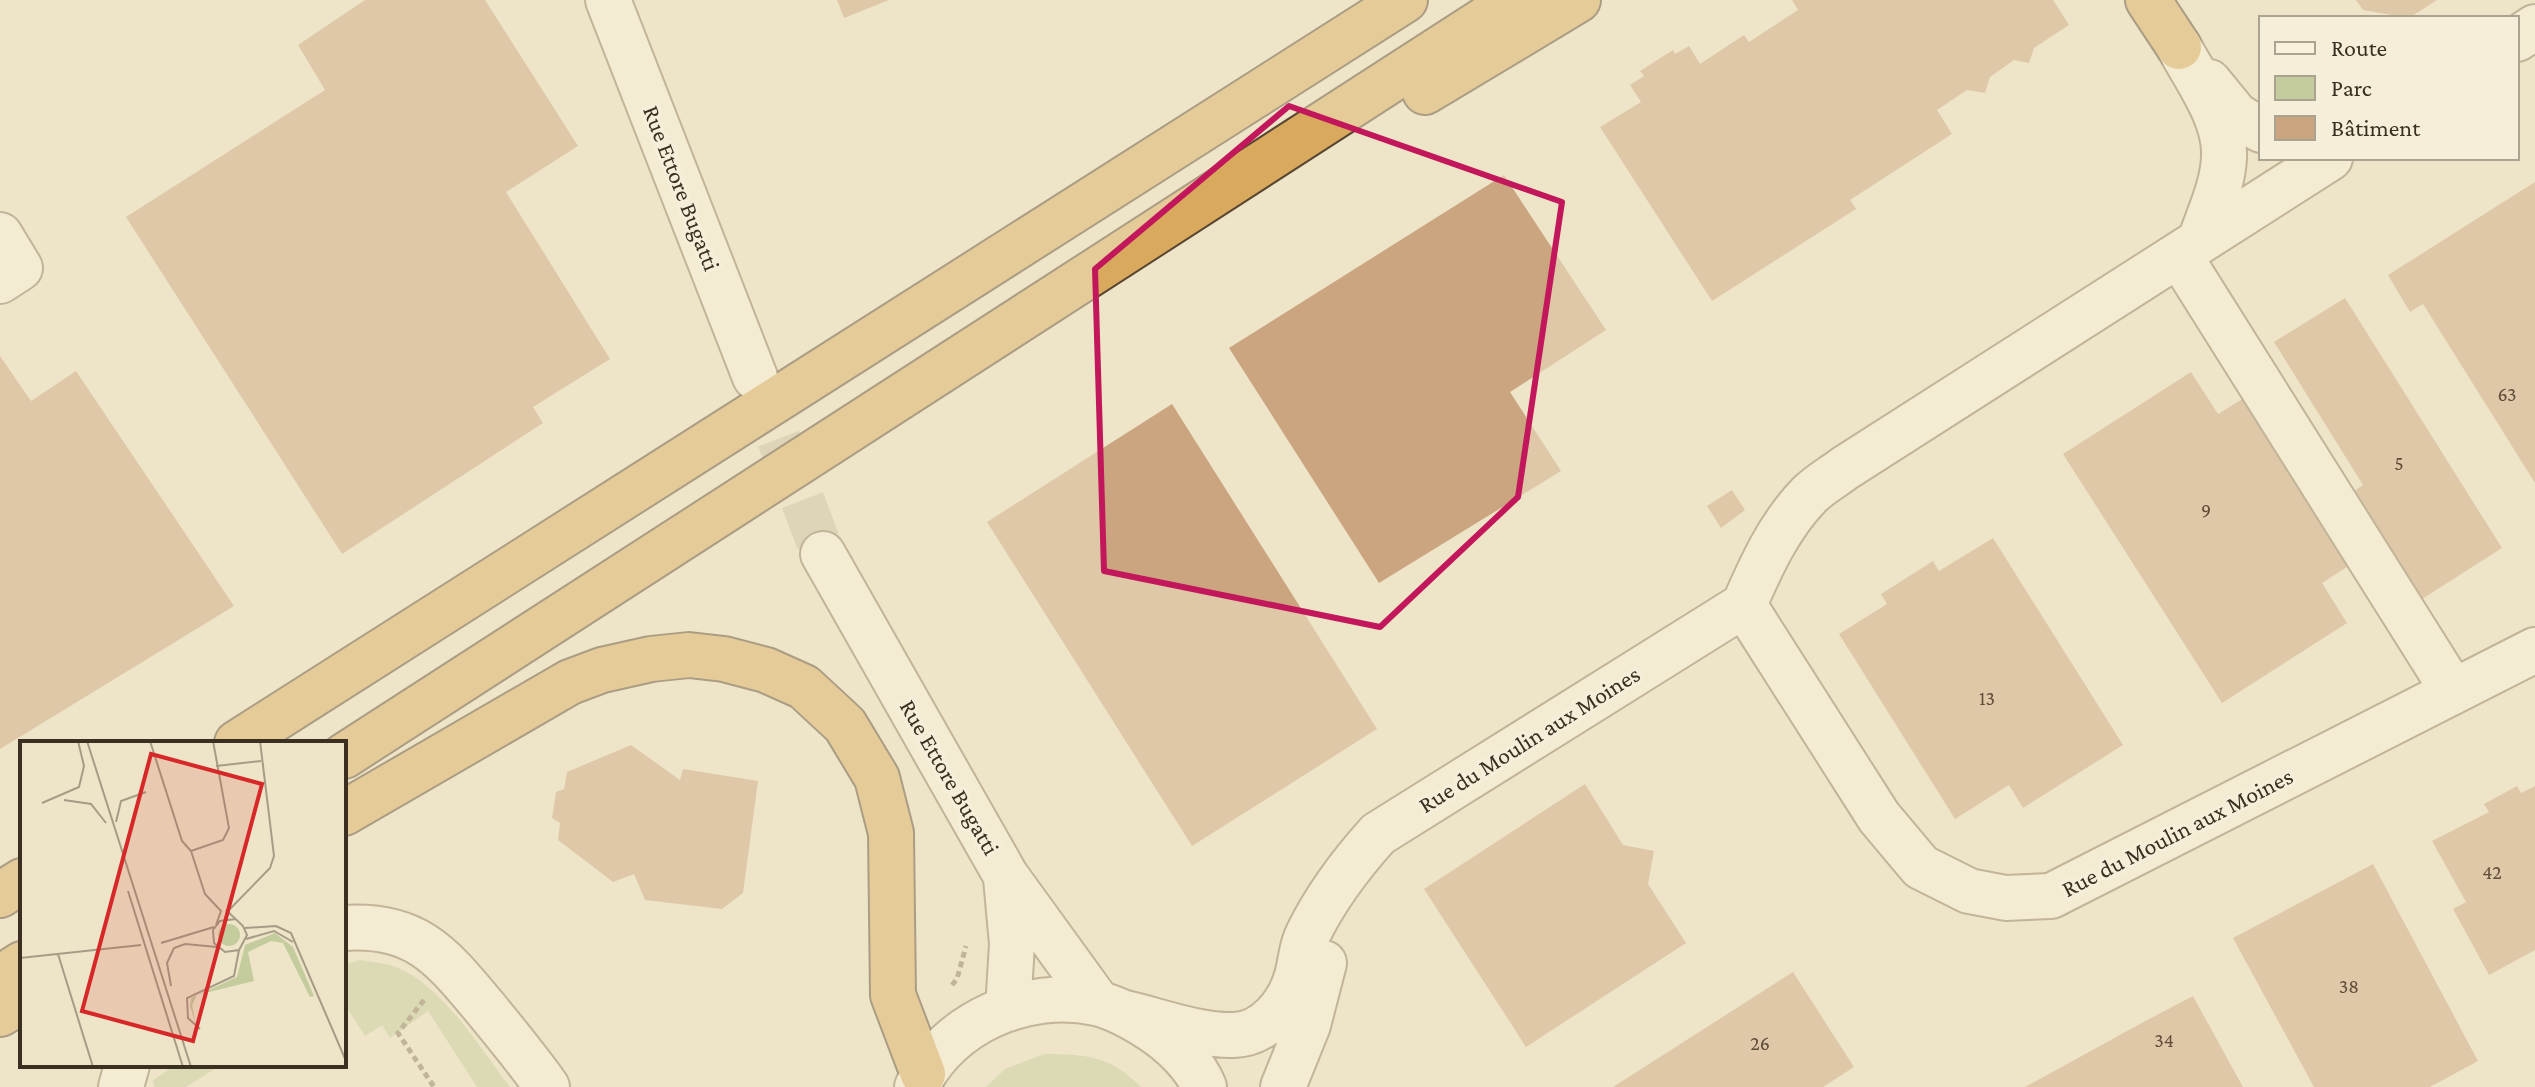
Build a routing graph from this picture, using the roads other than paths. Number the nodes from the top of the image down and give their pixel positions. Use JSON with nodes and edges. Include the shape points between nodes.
{"nodes":[{"id":1,"x":608,"y":0,"type":"edge"},
{"id":2,"x":1405,"y":0,"type":"edge"},
{"id":3,"x":1515,"y":0,"type":"edge"},
{"id":4,"x":1578,"y":0,"type":"edge"},
{"id":5,"x":2148,"y":0,"type":"edge"},
{"id":6,"x":2179,"y":47,"type":"junction"},
{"id":7,"x":2259,"y":129,"type":"edge"},
{"id":8,"x":2327,"y":160,"type":"edge"},
{"id":9,"x":1203,"y":199,"type":"junction"},
{"id":10,"x":2190,"y":248,"type":"junction"},
{"id":11,"x":755,"y":377,"type":"tunnel mouth"},
{"id":12,"x":823,"y":554,"type":"tunnel mouth"},
{"id":13,"x":1744,"y":605,"type":"junction"},
{"id":14,"x":2535,"y":650,"type":"edge"},
{"id":15,"x":2453,"y":691,"type":"junction"},
{"id":16,"x":240,"y":741,"type":"edge"},
{"id":17,"x":346,"y":755,"type":"edge"},
{"id":18,"x":346,"y":812,"type":"edge"},
{"id":19,"x":1006,"y":876,"type":"junction"},
{"id":20,"x":20,"y":882,"type":"edge"},
{"id":21,"x":1332,"y":893,"type":"junction"},
{"id":22,"x":0,"y":895,"type":"edge"},
{"id":23,"x":346,"y":928,"type":"edge"},
{"id":24,"x":20,"y":965,"type":"edge"},
{"id":25,"x":0,"y":978,"type":"edge"},
{"id":26,"x":20,"y":1002,"type":"edge"},
{"id":27,"x":1111,"y":1008,"type":"junction"},
{"id":28,"x":1008,"y":1009,"type":"junction"},
{"id":29,"x":0,"y":1014,"type":"edge"},
{"id":30,"x":126,"y":1067,"type":"edge"},
{"id":31,"x":920,"y":1080,"type":"edge"},
{"id":32,"x":121,"y":1087,"type":"edge"},
{"id":33,"x":547,"y":1087,"type":"edge"},
{"id":34,"x":1204,"y":1087,"type":"edge"},
{"id":35,"x":1284,"y":1087,"type":"edge"}],
"edges":[{"from":1,"to":11,"type":"street","name":"Rue Ettore Bugatti"},
{"from":2,"to":16,"type":"highway"},
{"from":3,"to":9,"type":"highway"},
{"from":4,"to":9,"type":"highway","via":[[1424,93]]},
{"from":5,"to":6,"type":"highway"},
{"from":6,"to":7,"type":"street","via":[[2236,115]]},
{"from":6,"to":10,"type":"street","via":[[2215,116],[2224,155],[2220,183]]},
{"from":8,"to":10,"type":"street"},
{"from":9,"to":17,"type":"highway"},
{"from":10,"to":13,"type":"street","via":[[1810,494],[1783,528]]},
{"from":10,"to":15,"type":"street"},
{"from":12,"to":19,"type":"street","name":"Rue Ettore Bugatti"},
{"from":13,"to":15,"type":"street","name":"Rue du Moulin aux Moines","via":[[1879,817],[1921,867],[1969,891],[2006,898],[2051,896]]},
{"from":13,"to":21,"type":"street","name":"Rue du Moulin aux Moines","via":[[1378,834]]},
{"from":14,"to":15,"type":"street","name":"Rue du Moulin aux Moines"},
{"from":18,"to":31,"type":"highway","via":[[570,682],[602,670],[689,655],[766,670],[804,687],[845,725],[877,778],[891,833],[893,995]]},
{"from":19,"to":27,"type":"street","name":"Rue Ettore Bugatti"},
{"from":19,"to":28,"type":"street","name":"Rue Ettore Bugatti","via":[[1012,944]]},
{"from":20,"to":22,"type":"highway"},
{"from":21,"to":27,"type":"street","name":"Rue du Moulin aux Moines","via":[[1307,936],[1291,991],[1278,1012],[1256,1031],[1213,1034]]},
{"from":21,"to":35,"type":"street","name":"Rue du Moulin aux Moines","via":[[1323,971]]},
{"from":23,"to":33,"type":"street","via":[[381,929],[426,946],[450,967]]},
{"from":24,"to":25,"type":"highway"},
{"from":26,"to":29,"type":"highway"},
{"from":27,"to":28,"type":"street","name":"Rue du Moulin aux Moines","via":[[1069,999]]},
{"from":27,"to":34,"type":"street","via":[[1169,1041]]},
{"from":28,"to":31,"type":"street","name":"Rue du Moulin aux Moines","via":[[951,1041]]},
{"from":30,"to":32,"type":"street"}]}
